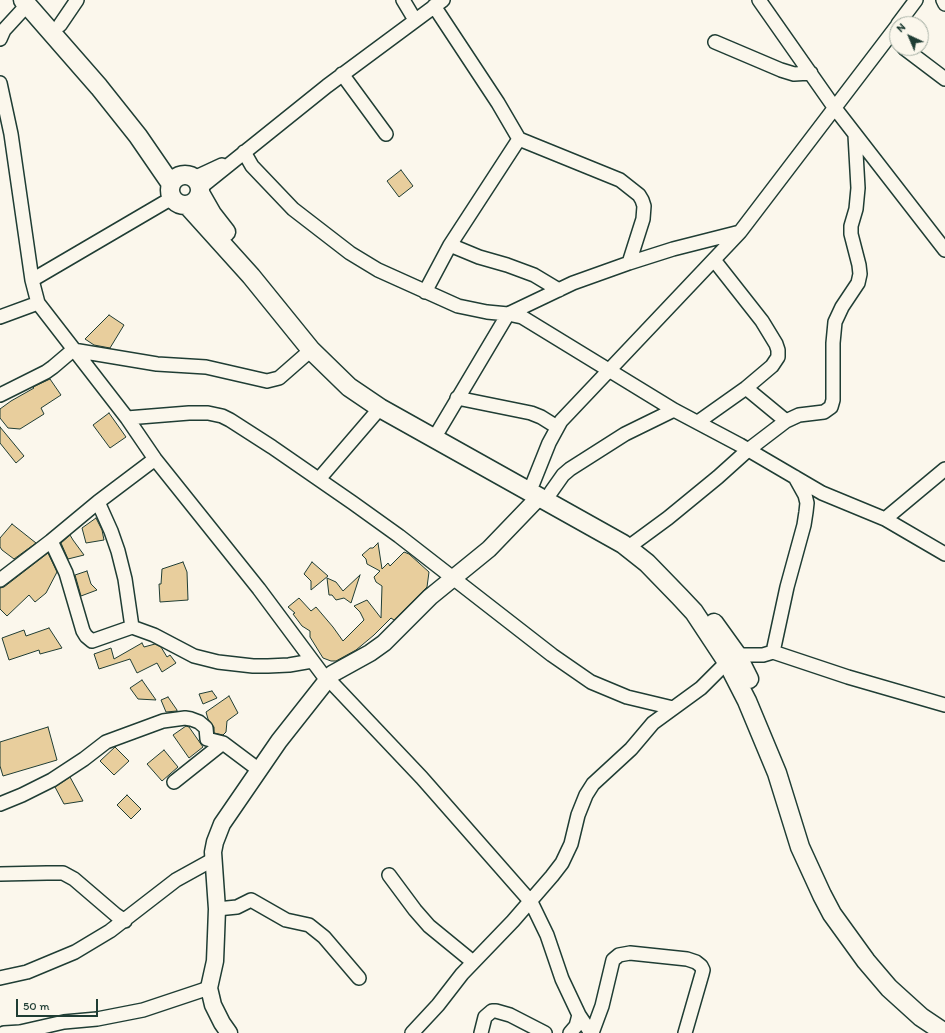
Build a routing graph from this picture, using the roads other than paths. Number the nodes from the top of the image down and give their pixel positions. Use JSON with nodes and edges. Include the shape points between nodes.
{"nodes":[{"id":1,"x":77,"y":0,"type":"edge"},
{"id":2,"x":403,"y":0,"type":"edge"},
{"id":3,"x":759,"y":0,"type":"edge"},
{"id":4,"x":916,"y":0,"type":"edge"},
{"id":5,"x":943,"y":0,"type":"edge"},
{"id":6,"x":30,"y":2,"type":"edge"},
{"id":7,"x":438,"y":3,"type":"edge"},
{"id":8,"x":945,"y":4,"type":"edge"},
{"id":9,"x":904,"y":16,"type":"edge"},
{"id":10,"x":415,"y":20,"type":"junction"},
{"id":11,"x":60,"y":26,"type":"junction"},
{"id":12,"x":0,"y":39,"type":"edge"},
{"id":13,"x":715,"y":42,"type":"dead end"},
{"id":14,"x":889,"y":45,"type":"edge"},
{"id":15,"x":915,"y":56,"type":"edge"},
{"id":16,"x":811,"y":73,"type":"junction"},
{"id":17,"x":342,"y":74,"type":"junction"},
{"id":18,"x":945,"y":79,"type":"edge"},
{"id":19,"x":0,"y":83,"type":"edge"},
{"id":20,"x":2,"y":100,"type":"edge"},
{"id":21,"x":834,"y":107,"type":"junction"},
{"id":22,"x":386,"y":134,"type":"dead end"},
{"id":23,"x":855,"y":135,"type":"junction"},
{"id":24,"x":519,"y":139,"type":"junction"},
{"id":25,"x":240,"y":156,"type":"junction"},
{"id":26,"x":186,"y":189,"type":"junction"},
{"id":27,"x":740,"y":232,"type":"junction"},
{"id":28,"x":450,"y":245,"type":"junction"},
{"id":29,"x":945,"y":250,"type":"edge"},
{"id":30,"x":714,"y":260,"type":"junction"},
{"id":31,"x":629,"y":263,"type":"junction"},
{"id":32,"x":32,"y":280,"type":"junction"},
{"id":33,"x":559,"y":290,"type":"junction"},
{"id":34,"x":425,"y":292,"type":"junction"},
{"id":35,"x":38,"y":302,"type":"junction"},
{"id":36,"x":508,"y":314,"type":"junction"},
{"id":37,"x":0,"y":317,"type":"edge"},
{"id":38,"x":73,"y":350,"type":"junction"},
{"id":39,"x":311,"y":350,"type":"junction"},
{"id":40,"x":609,"y":370,"type":"junction"},
{"id":41,"x":746,"y":388,"type":"junction"},
{"id":42,"x":0,"y":395,"type":"edge"},
{"id":43,"x":457,"y":398,"type":"junction"},
{"id":44,"x":380,"y":408,"type":"junction"},
{"id":45,"x":674,"y":410,"type":"junction"},
{"id":46,"x":127,"y":418,"type":"junction"},
{"id":47,"x":698,"y":422,"type":"junction"},
{"id":48,"x":786,"y":422,"type":"junction"},
{"id":49,"x":557,"y":427,"type":"junction"},
{"id":50,"x":439,"y":430,"type":"junction"},
{"id":51,"x":748,"y":450,"type":"junction"},
{"id":52,"x":155,"y":459,"type":"junction"},
{"id":53,"x":945,"y":469,"type":"edge"},
{"id":54,"x":795,"y":477,"type":"junction"},
{"id":55,"x":319,"y":479,"type":"junction"},
{"id":56,"x":541,"y":491,"type":"junction"},
{"id":57,"x":98,"y":502,"type":"junction"},
{"id":58,"x":885,"y":519,"type":"junction"},
{"id":59,"x":51,"y":541,"type":"junction"},
{"id":60,"x":634,"y":543,"type":"junction"},
{"id":61,"x":945,"y":554,"type":"edge"},
{"id":62,"x":453,"y":579,"type":"junction"},
{"id":63,"x":0,"y":580,"type":"edge"},
{"id":64,"x":132,"y":627,"type":"junction"},
{"id":65,"x":768,"y":654,"type":"junction"},
{"id":66,"x":312,"y":661,"type":"junction"},
{"id":67,"x":736,"y":665,"type":"junction"},
{"id":68,"x":328,"y":679,"type":"junction"},
{"id":69,"x":640,"y":701,"type":"junction"},
{"id":70,"x":945,"y":704,"type":"edge"},
{"id":71,"x":673,"y":708,"type":"junction"},
{"id":72,"x":653,"y":723,"type":"junction"},
{"id":73,"x":222,"y":743,"type":"junction"},
{"id":74,"x":259,"y":770,"type":"junction"},
{"id":75,"x":174,"y":782,"type":"dead end"},
{"id":76,"x":0,"y":804,"type":"edge"},
{"id":77,"x":214,"y":860,"type":"junction"},
{"id":78,"x":0,"y":874,"type":"edge"},
{"id":79,"x":389,"y":876,"type":"dead end"},
{"id":80,"x":531,"y":902,"type":"junction"},
{"id":81,"x":217,"y":909,"type":"junction"},
{"id":82,"x":125,"y":921,"type":"junction"},
{"id":83,"x":473,"y":962,"type":"junction"},
{"id":84,"x":0,"y":978,"type":"edge"},
{"id":85,"x":359,"y":978,"type":"dead end"},
{"id":86,"x":209,"y":988,"type":"junction"},
{"id":87,"x":580,"y":1015,"type":"junction"},
{"id":88,"x":945,"y":1021,"type":"edge"},
{"id":89,"x":4,"y":1033,"type":"edge"},
{"id":90,"x":229,"y":1033,"type":"edge"},
{"id":91,"x":412,"y":1033,"type":"edge"},
{"id":92,"x":481,"y":1033,"type":"edge"},
{"id":93,"x":545,"y":1033,"type":"edge"},
{"id":94,"x":570,"y":1033,"type":"edge"},
{"id":95,"x":591,"y":1033,"type":"edge"},
{"id":96,"x":685,"y":1033,"type":"edge"},
{"id":97,"x":945,"y":1033,"type":"edge"}],
"edges":[{"from":1,"to":11,"type":"street"},
{"from":2,"to":10,"type":"street"},
{"from":3,"to":16,"type":"street"},
{"from":4,"to":9,"type":"street"},
{"from":5,"to":8,"type":"street"},
{"from":6,"to":11,"type":"main road"},
{"from":6,"to":12,"type":"street","via":[[4,30]]},
{"from":6,"to":26,"type":"main road","via":[[138,136]]},
{"from":7,"to":10,"type":"street"},
{"from":7,"to":24,"type":"street"},
{"from":10,"to":17,"type":"street"},
{"from":11,"to":26,"type":"main road","via":[[105,80]]},
{"from":13,"to":16,"type":"street","via":[[781,70],[794,74]]},
{"from":14,"to":21,"type":"street"},
{"from":15,"to":18,"type":"street"},
{"from":16,"to":21,"type":"street"},
{"from":17,"to":22,"type":"street"},
{"from":17,"to":25,"type":"street"},
{"from":19,"to":20,"type":"street"},
{"from":20,"to":32,"type":"street","via":[[11,134]]},
{"from":21,"to":23,"type":"street"},
{"from":21,"to":27,"type":"street"},
{"from":23,"to":29,"type":"street"},
{"from":23,"to":48,"type":"street","via":[[858,188],[851,234],[860,274],[858,283],[835,322],[832,405],[824,412],[799,415]]},
{"from":24,"to":28,"type":"street"},
{"from":24,"to":31,"type":"street","via":[[620,180],[639,195],[643,203],[642,219]]},
{"from":25,"to":26,"type":"street"},
{"from":25,"to":34,"type":"street","via":[[305,219],[336,243],[378,270]]},
{"from":26,"to":32,"type":"street"},
{"from":26,"to":39,"type":"main road","via":[[251,276]]},
{"from":26,"to":50,"type":"main road","via":[[212,214],[319,346],[343,370],[382,400]]},
{"from":27,"to":30,"type":"street"},
{"from":27,"to":31,"type":"street"},
{"from":28,"to":33,"type":"street","via":[[534,275]]},
{"from":28,"to":34,"type":"street"},
{"from":30,"to":40,"type":"street"},
{"from":30,"to":41,"type":"street","via":[[762,321],[778,350],[778,357],[774,363]]},
{"from":31,"to":33,"type":"street"},
{"from":32,"to":35,"type":"street"},
{"from":33,"to":36,"type":"street"},
{"from":34,"to":36,"type":"street","via":[[472,310]]},
{"from":35,"to":37,"type":"street"},
{"from":35,"to":38,"type":"street"},
{"from":36,"to":40,"type":"street","via":[[534,323]]},
{"from":36,"to":43,"type":"street"},
{"from":38,"to":39,"type":"street","via":[[157,364],[206,367],[267,381],[279,378]]},
{"from":38,"to":42,"type":"street","via":[[46,372]]},
{"from":38,"to":46,"type":"street"},
{"from":39,"to":44,"type":"main road","via":[[349,387]]},
{"from":40,"to":45,"type":"street"},
{"from":40,"to":49,"type":"street"},
{"from":41,"to":47,"type":"street"},
{"from":41,"to":48,"type":"street"},
{"from":43,"to":49,"type":"street","via":[[531,413],[541,416]]},
{"from":43,"to":50,"type":"street"},
{"from":44,"to":55,"type":"street"},
{"from":44,"to":56,"type":"main road"},
{"from":45,"to":47,"type":"street"},
{"from":45,"to":56,"type":"street","via":[[625,434]]},
{"from":46,"to":52,"type":"street"},
{"from":46,"to":55,"type":"street","via":[[189,412],[222,416]]},
{"from":47,"to":51,"type":"street"},
{"from":48,"to":51,"type":"street"},
{"from":49,"to":56,"type":"street"},
{"from":50,"to":56,"type":"main road"},
{"from":51,"to":54,"type":"street"},
{"from":51,"to":60,"type":"street","via":[[668,518]]},
{"from":52,"to":57,"type":"street"},
{"from":52,"to":66,"type":"street","via":[[259,589]]},
{"from":53,"to":58,"type":"street"},
{"from":54,"to":58,"type":"street","via":[[822,493]]},
{"from":54,"to":65,"type":"street","via":[[805,495],[806,512]]},
{"from":55,"to":62,"type":"street","via":[[399,536]]},
{"from":56,"to":60,"type":"main road"},
{"from":56,"to":62,"type":"street","via":[[489,549]]},
{"from":56,"to":67,"type":"main road","via":[[623,544],[647,563],[694,612]]},
{"from":57,"to":59,"type":"street"},
{"from":57,"to":64,"type":"street","via":[[118,551]]},
{"from":58,"to":61,"type":"street"},
{"from":59,"to":63,"type":"street"},
{"from":59,"to":64,"type":"street","via":[[66,573],[86,636],[92,641]]},
{"from":60,"to":67,"type":"main road","via":[[657,560],[713,621]]},
{"from":62,"to":68,"type":"street","via":[[430,597],[378,648]]},
{"from":62,"to":69,"type":"street","via":[[591,682]]},
{"from":64,"to":66,"type":"street","via":[[154,635],[194,656],[218,662],[268,666]]},
{"from":65,"to":67,"type":"street"},
{"from":65,"to":70,"type":"street"},
{"from":66,"to":68,"type":"street"},
{"from":67,"to":71,"type":"street"},
{"from":67,"to":88,"type":"main road","via":[[789,772],[818,859],[841,908],[872,954],[892,977],[921,1004]]},
{"from":67,"to":97,"type":"main road","via":[[777,773],[802,853],[832,914],[862,957],[890,988],[921,1016]]},
{"from":68,"to":74,"type":"street"},
{"from":68,"to":80,"type":"street","via":[[422,778]]},
{"from":69,"to":71,"type":"street"},
{"from":69,"to":72,"type":"street"},
{"from":71,"to":72,"type":"street"},
{"from":72,"to":80,"type":"street","via":[[593,784],[578,816],[572,844],[552,876]]},
{"from":73,"to":74,"type":"street"},
{"from":73,"to":75,"type":"street"},
{"from":73,"to":76,"type":"street","via":[[207,739],[206,728],[196,720],[185,718],[163,721],[106,742],[52,780]]},
{"from":74,"to":77,"type":"street","via":[[222,824],[215,842]]},
{"from":77,"to":81,"type":"street"},
{"from":77,"to":82,"type":"street","via":[[176,880]]},
{"from":78,"to":82,"type":"street","via":[[63,873]]},
{"from":79,"to":83,"type":"street","via":[[429,926]]},
{"from":80,"to":83,"type":"street"},
{"from":80,"to":87,"type":"street","via":[[542,923],[562,979]]},
{"from":81,"to":85,"type":"street","via":[[237,907],[251,900],[286,920],[309,925],[324,936]]},
{"from":81,"to":86,"type":"street","via":[[215,961]]},
{"from":82,"to":84,"type":"street","via":[[75,952],[27,972]]},
{"from":83,"to":91,"type":"street"},
{"from":86,"to":89,"type":"street","via":[[143,1010]]},
{"from":86,"to":90,"type":"street","via":[[213,1005]]},
{"from":87,"to":94,"type":"street"},
{"from":87,"to":95,"type":"street"},
{"from":92,"to":93,"type":"street","via":[[485,1017],[492,1011],[510,1015]]},
{"from":95,"to":96,"type":"street","via":[[602,1006],[613,960],[619,955],[630,953],[687,959],[701,966],[703,970]]}]}
